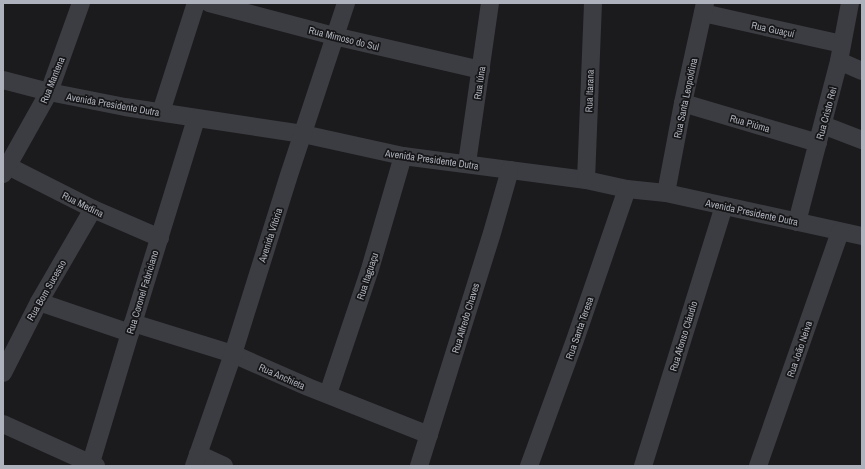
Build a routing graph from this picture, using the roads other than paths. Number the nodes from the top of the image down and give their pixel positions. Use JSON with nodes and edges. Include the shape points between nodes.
{"nodes":[{"id":1,"x":81,"y":3,"type":"edge"},
{"id":2,"x":196,"y":3,"type":"edge"},
{"id":3,"x":209,"y":3,"type":"edge"},
{"id":4,"x":346,"y":3,"type":"edge"},
{"id":5,"x":490,"y":3,"type":"edge"},
{"id":6,"x":593,"y":3,"type":"edge"},
{"id":7,"x":850,"y":3,"type":"edge"},
{"id":8,"x":704,"y":8,"type":"edge"},
{"id":9,"x":334,"y":36,"type":"junction"},
{"id":10,"x":840,"y":53,"type":"junction"},
{"id":11,"x":481,"y":70,"type":"junction"},
{"id":12,"x":862,"y":71,"type":"edge"},
{"id":13,"x":3,"y":80,"type":"edge"},
{"id":14,"x":49,"y":92,"type":"junction"},
{"id":15,"x":683,"y":103,"type":"junction"},
{"id":16,"x":161,"y":112,"type":"junction"},
{"id":17,"x":196,"y":119,"type":"junction"},
{"id":18,"x":823,"y":125,"type":"junction"},
{"id":19,"x":303,"y":134,"type":"junction"},
{"id":20,"x":862,"y":140,"type":"edge"},
{"id":21,"x":818,"y":143,"type":"junction"},
{"id":22,"x":403,"y":156,"type":"junction"},
{"id":23,"x":467,"y":164,"type":"junction"},
{"id":24,"x":6,"y":170,"type":"edge"},
{"id":25,"x":510,"y":170,"type":"junction"},
{"id":26,"x":586,"y":180,"type":"junction"},
{"id":27,"x":627,"y":188,"type":"junction"},
{"id":28,"x":666,"y":193,"type":"junction"},
{"id":29,"x":724,"y":206,"type":"junction"},
{"id":30,"x":93,"y":209,"type":"junction"},
{"id":31,"x":797,"y":222,"type":"junction"},
{"id":32,"x":840,"y":232,"type":"junction"},
{"id":33,"x":862,"y":236,"type":"edge"},
{"id":34,"x":160,"y":238,"type":"junction"},
{"id":35,"x":39,"y":302,"type":"junction"},
{"id":36,"x":131,"y":328,"type":"junction"},
{"id":37,"x":233,"y":354,"type":"junction"},
{"id":38,"x":3,"y":373,"type":"edge"},
{"id":39,"x":328,"y":394,"type":"junction"},
{"id":40,"x":3,"y":424,"type":"edge"},
{"id":41,"x":429,"y":434,"type":"junction"},
{"id":42,"x":196,"y":460,"type":"edge"},
{"id":43,"x":92,"y":465,"type":"edge"},
{"id":44,"x":224,"y":466,"type":"edge"},
{"id":45,"x":419,"y":466,"type":"edge"},
{"id":46,"x":529,"y":466,"type":"edge"},
{"id":47,"x":643,"y":466,"type":"edge"},
{"id":48,"x":758,"y":466,"type":"edge"}],
"edges":[{"from":1,"to":14,"type":"street","name":"Rua Mantena"},
{"from":2,"to":16,"type":"street"},
{"from":3,"to":9,"type":"street","name":"Rua Mimoso do Sul"},
{"from":4,"to":9,"type":"street","name":"Avenida Vitória"},
{"from":5,"to":11,"type":"street","name":"Rua Iúna"},
{"from":6,"to":26,"type":"street","name":"Rua Itarana"},
{"from":7,"to":10,"type":"street","name":"Rua Cristo Rei"},
{"from":8,"to":10,"type":"street","name":"Rua Guaçuí"},
{"from":8,"to":15,"type":"street","name":"Rua Santa Leopoldina"},
{"from":9,"to":11,"type":"street","name":"Rua Mimoso do Sul"},
{"from":9,"to":19,"type":"street","name":"Avenida Vitória"},
{"from":10,"to":12,"type":"street","name":"Rua Guaçuí"},
{"from":10,"to":18,"type":"street","name":"Rua Cristo Rei"},
{"from":11,"to":23,"type":"street","name":"Rua Iúna"},
{"from":13,"to":14,"type":"street","name":"Avenida Presidente Dutra"},
{"from":14,"to":16,"type":"street","name":"Avenida Presidente Dutra"},
{"from":14,"to":24,"type":"street","name":"Rua Mantena"},
{"from":15,"to":21,"type":"street","name":"Rua Piúma"},
{"from":15,"to":28,"type":"street","name":"Rua Santa Leopoldina"},
{"from":16,"to":17,"type":"street","name":"Avenida Presidente Dutra"},
{"from":17,"to":19,"type":"street","name":"Avenida Presidente Dutra"},
{"from":17,"to":34,"type":"street","name":"Rua Coronel Fabriciano"},
{"from":18,"to":20,"type":"street"},
{"from":18,"to":21,"type":"street","name":"Rua Cristo Rei"},
{"from":19,"to":22,"type":"street","name":"Avenida Presidente Dutra"},
{"from":19,"to":37,"type":"street","name":"Avenida Vitória"},
{"from":21,"to":31,"type":"street","name":"Rua Cristo Rei"},
{"from":22,"to":23,"type":"street","name":"Avenida Presidente Dutra"},
{"from":22,"to":39,"type":"street","name":"Rua Itaguaçu","via":[[370,269]]},
{"from":23,"to":25,"type":"street","name":"Avenida Presidente Dutra"},
{"from":24,"to":30,"type":"street","name":"Rua Medina"},
{"from":25,"to":26,"type":"street","name":"Avenida Presidente Dutra"},
{"from":25,"to":41,"type":"street","name":"Rua Alfredo Chaves"},
{"from":26,"to":27,"type":"street","name":"Avenida Presidente Dutra"},
{"from":27,"to":28,"type":"street","name":"Avenida Presidente Dutra"},
{"from":27,"to":46,"type":"street","name":"Rua Santa Teresa"},
{"from":28,"to":29,"type":"street","name":"Avenida Presidente Dutra"},
{"from":29,"to":31,"type":"street","name":"Avenida Presidente Dutra"},
{"from":29,"to":47,"type":"street","name":"Rua Afonso Cláudio"},
{"from":30,"to":34,"type":"street","name":"Rua Medina"},
{"from":30,"to":35,"type":"street","name":"Rua Bom Sucesso"},
{"from":31,"to":32,"type":"street","name":"Avenida Presidente Dutra"},
{"from":32,"to":33,"type":"street","name":"Avenida Presidente Dutra"},
{"from":32,"to":48,"type":"street","name":"Rua João Neiva"},
{"from":34,"to":36,"type":"street","name":"Rua Coronel Fabriciano"},
{"from":35,"to":36,"type":"street","name":"Rua Anchieta"},
{"from":35,"to":38,"type":"street","name":"Rua Bom Sucesso"},
{"from":36,"to":37,"type":"street","name":"Rua Anchieta"},
{"from":36,"to":43,"type":"street","name":"Rua Coronel Fabriciano"},
{"from":37,"to":39,"type":"street","name":"Rua Anchieta"},
{"from":37,"to":42,"type":"street","name":"Avenida Vitória"},
{"from":39,"to":41,"type":"street","name":"Rua Anchieta"},
{"from":40,"to":43,"type":"street"},
{"from":41,"to":45,"type":"street","name":"Rua Alfredo Chaves"},
{"from":42,"to":44,"type":"street"}]}
